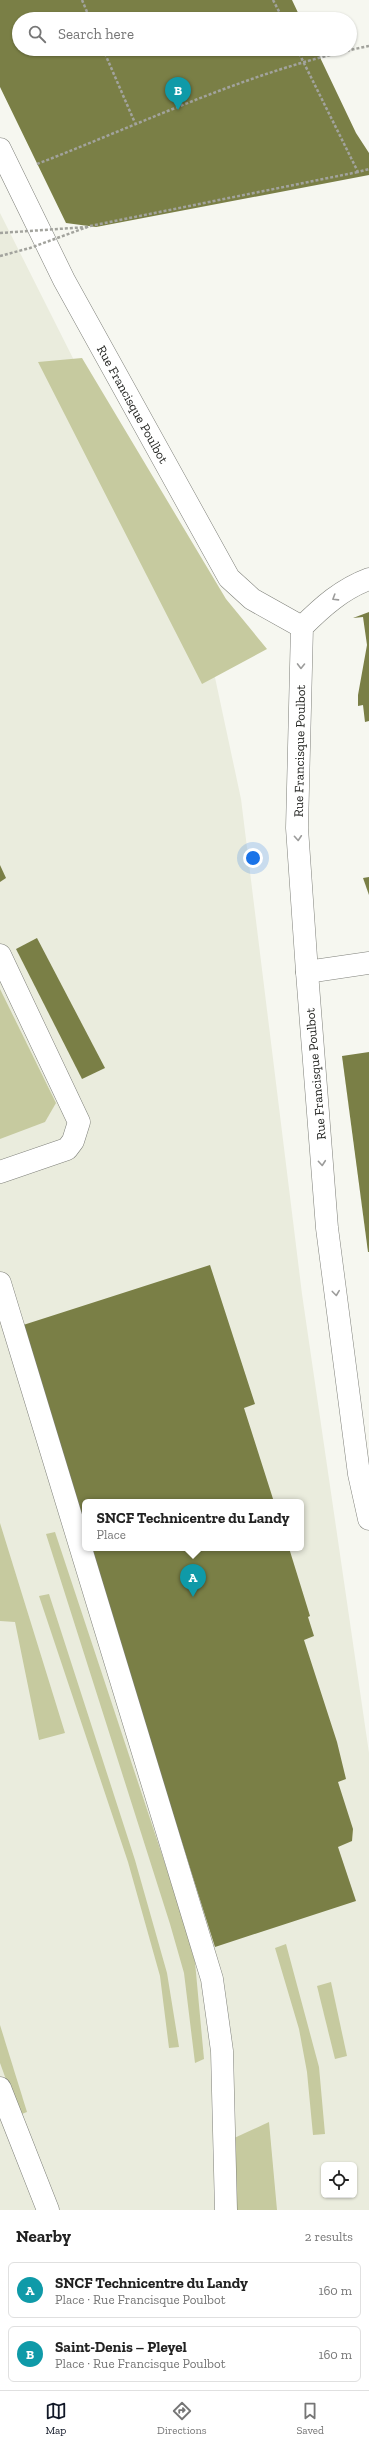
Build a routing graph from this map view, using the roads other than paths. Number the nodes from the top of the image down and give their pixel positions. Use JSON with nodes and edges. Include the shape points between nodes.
{"nodes":[{"id":1,"x":0,"y":149,"type":"edge"},
{"id":2,"x":369,"y":579,"type":"edge"},
{"id":3,"x":302,"y":627,"type":"junction"},
{"id":4,"x":0,"y":955,"type":"edge"},
{"id":5,"x":369,"y":963,"type":"edge"},
{"id":6,"x":307,"y":972,"type":"junction"},
{"id":7,"x":0,"y":1172,"type":"edge"},
{"id":8,"x":0,"y":1283,"type":"edge"},
{"id":9,"x":369,"y":1519,"type":"edge"},
{"id":10,"x":0,"y":2088,"type":"edge"},
{"id":11,"x":48,"y":2210,"type":"edge"},
{"id":12,"x":226,"y":2210,"type":"edge"}],
"edges":[{"from":1,"to":3,"type":"street","name":"Rue Francisque Poulbot","via":[[64,280],[229,578],[252,599]]},
{"from":2,"to":3,"type":"street","one_way":true,"via":[[324,604]]},
{"from":3,"to":6,"type":"street","name":"Rue Francisque Poulbot","one_way":true,"via":[[297,828]]},
{"from":4,"to":7,"type":"street","via":[[79,1122],[73,1141],[67,1149]]},
{"from":5,"to":6,"type":"street"},
{"from":6,"to":9,"type":"street","name":"Rue Francisque Poulbot","one_way":true,"via":[[327,1228],[359,1474]]},
{"from":8,"to":12,"type":"street","via":[[212,1979],[222,2051]]},
{"from":10,"to":11,"type":"street"}]}
